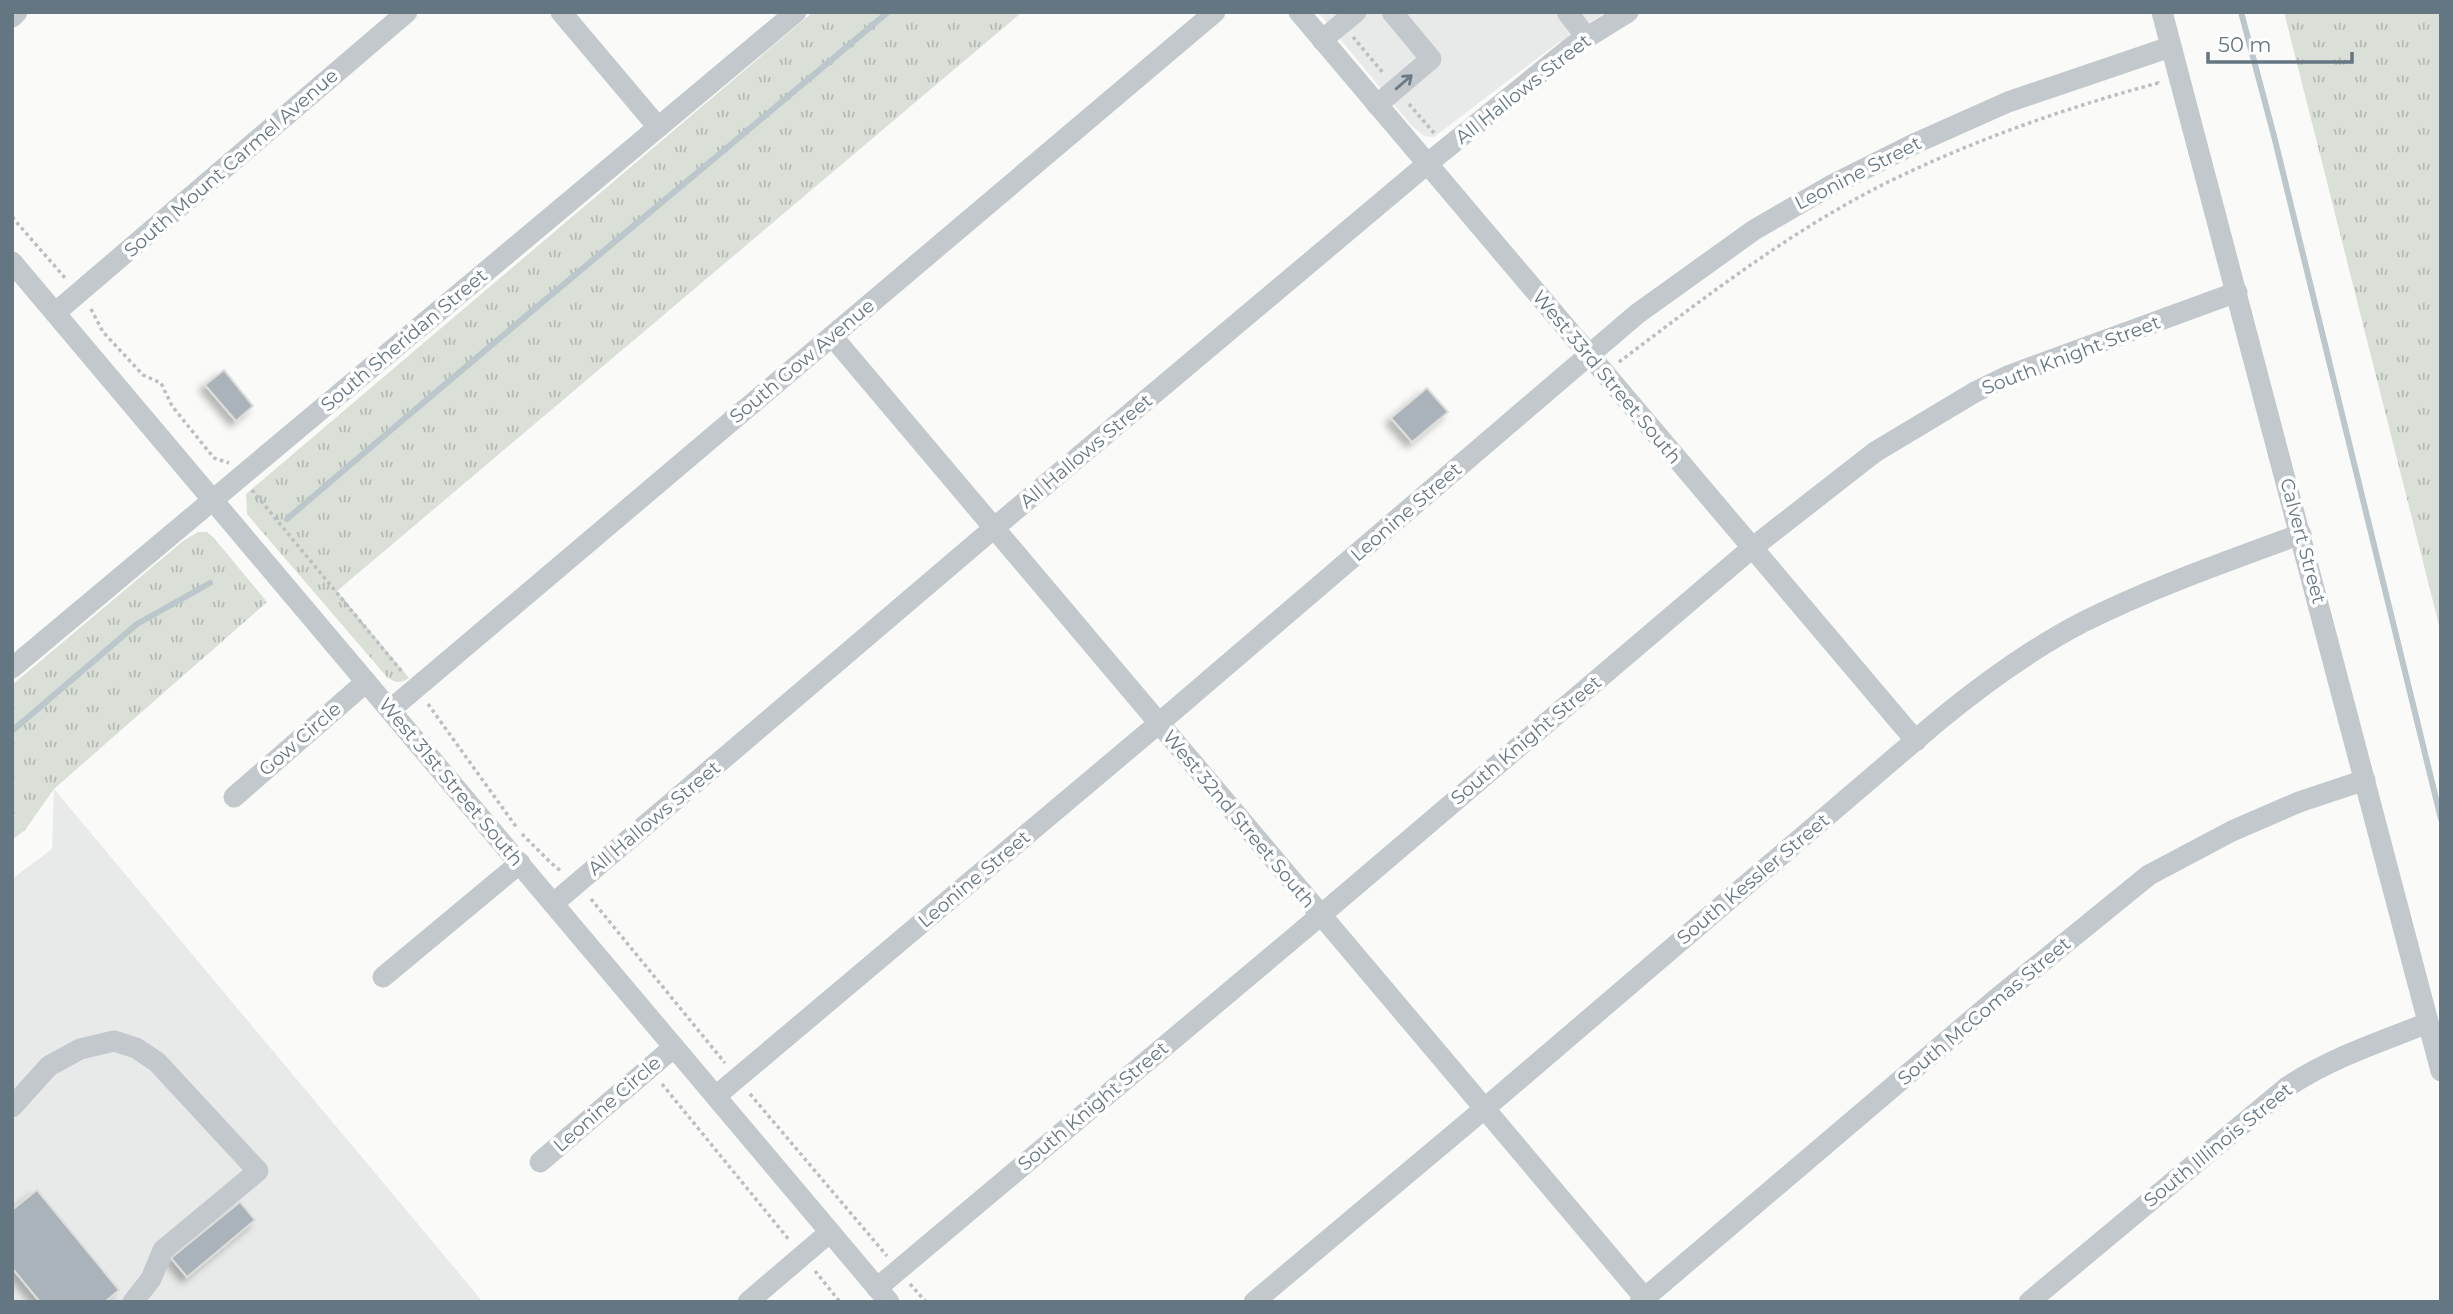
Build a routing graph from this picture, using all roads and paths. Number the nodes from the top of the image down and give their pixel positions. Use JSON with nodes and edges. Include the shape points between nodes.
{"nodes":[{"id":1,"x":18,"y":12,"type":"edge"},
{"id":2,"x":407,"y":12,"type":"edge"},
{"id":3,"x":561,"y":12,"type":"edge"},
{"id":4,"x":796,"y":12,"type":"edge"},
{"id":5,"x":1215,"y":12,"type":"edge"},
{"id":6,"x":1298,"y":12,"type":"edge"},
{"id":7,"x":1356,"y":12,"type":"edge"},
{"id":8,"x":1392,"y":12,"type":"edge"},
{"id":9,"x":1567,"y":12,"type":"edge"},
{"id":10,"x":1628,"y":12,"type":"edge"},
{"id":11,"x":2162,"y":12,"type":"edge"},
{"id":12,"x":12,"y":17,"type":"edge"},
{"id":13,"x":1587,"y":38,"type":"junction"},
{"id":14,"x":1322,"y":40,"type":"junction"},
{"id":15,"x":2170,"y":47,"type":"junction"},
{"id":16,"x":2162,"y":96,"type":"dead end"},
{"id":17,"x":1377,"y":105,"type":"junction"},
{"id":18,"x":658,"y":127,"type":"junction"},
{"id":19,"x":1427,"y":164,"type":"junction"},
{"id":20,"x":12,"y":217,"type":"edge"},
{"id":21,"x":12,"y":262,"type":"edge"},
{"id":22,"x":20,"y":288,"type":"edge"},
{"id":23,"x":2237,"y":292,"type":"junction"},
{"id":24,"x":78,"y":293,"type":"junction"},
{"id":25,"x":55,"y":313,"type":"junction"},
{"id":26,"x":832,"y":336,"type":"junction"},
{"id":27,"x":1589,"y":355,"type":"junction"},
{"id":28,"x":1616,"y":364,"type":"dead end"},
{"id":29,"x":242,"y":477,"type":"junction"},
{"id":30,"x":214,"y":500,"type":"junction"},
{"id":31,"x":994,"y":528,"type":"junction"},
{"id":32,"x":2301,"y":534,"type":"junction"},
{"id":33,"x":1752,"y":548,"type":"junction"},
{"id":34,"x":12,"y":668,"type":"edge"},
{"id":35,"x":366,"y":682,"type":"junction"},
{"id":36,"x":416,"y":688,"type":"junction"},
{"id":37,"x":390,"y":710,"type":"junction"},
{"id":38,"x":1158,"y":724,"type":"junction"},
{"id":39,"x":1916,"y":741,"type":"junction"},
{"id":40,"x":2365,"y":780,"type":"junction"},
{"id":41,"x":234,"y":797,"type":"dead end"},
{"id":42,"x":520,"y":863,"type":"junction"},
{"id":43,"x":578,"y":883,"type":"junction"},
{"id":44,"x":554,"y":903,"type":"junction"},
{"id":45,"x":1321,"y":915,"type":"junction"},
{"id":46,"x":383,"y":977,"type":"dead end"},
{"id":47,"x":2428,"y":1023,"type":"junction"},
{"id":48,"x":674,"y":1047,"type":"junction"},
{"id":49,"x":2441,"y":1071,"type":"edge"},
{"id":50,"x":737,"y":1078,"type":"junction"},
{"id":51,"x":661,"y":1083,"type":"dead end"},
{"id":52,"x":716,"y":1096,"type":"junction"},
{"id":53,"x":12,"y":1107,"type":"edge"},
{"id":54,"x":1484,"y":1109,"type":"junction"},
{"id":55,"x":540,"y":1162,"type":"dead end"},
{"id":56,"x":830,"y":1232,"type":"junction"},
{"id":57,"x":803,"y":1256,"type":"junction"},
{"id":58,"x":898,"y":1269,"type":"junction"},
{"id":59,"x":883,"y":1295,"type":"edge"},
{"id":60,"x":1644,"y":1301,"type":"edge"},
{"id":61,"x":133,"y":1302,"type":"edge"},
{"id":62,"x":748,"y":1302,"type":"edge"},
{"id":63,"x":840,"y":1302,"type":"edge"},
{"id":64,"x":926,"y":1302,"type":"edge"},
{"id":65,"x":1254,"y":1302,"type":"edge"},
{"id":66,"x":2029,"y":1302,"type":"edge"}],
"edges":[{"from":1,"to":12,"type":"street"},
{"from":2,"to":24,"type":"street","name":"South Mount Carmel Avenue"},
{"from":3,"to":18,"type":"street"},
{"from":4,"to":18,"type":"street","name":"South Sheridan Street"},
{"from":5,"to":26,"type":"street","name":"South Gow Avenue"},
{"from":6,"to":14,"type":"street","name":"West 33rd Street South"},
{"from":7,"to":14,"type":"street"},
{"from":17,"to":8,"type":"street","one_way":true,"via":[[1431,59]]},
{"from":9,"to":13,"type":"street"},
{"from":10,"to":13,"type":"street","name":"All Hallows Street"},
{"from":11,"to":15,"type":"street","name":"Calvert Street"},
{"from":13,"to":19,"type":"street","name":"All Hallows Street"},
{"from":14,"to":17,"type":"street","name":"West 33rd Street South"},
{"from":15,"to":23,"type":"street","name":"Calvert Street"},
{"from":15,"to":27,"type":"street","name":"Leonine Street","via":[[2008,102],[1830,186],[1760,226],[1637,314]]},
{"from":16,"to":28,"type":"path","via":[[2158,83],[2063,110],[1884,184],[1728,279]]},
{"from":17,"to":19,"type":"street","name":"West 33rd Street South"},
{"from":18,"to":29,"type":"street","name":"South Sheridan Street"},
{"from":19,"to":27,"type":"street","name":"West 33rd Street South"},
{"from":19,"to":31,"type":"street","name":"All Hallows Street"},
{"from":20,"to":24,"type":"path"},
{"from":21,"to":22,"type":"street","name":"West 31st Street South"},
{"from":22,"to":25,"type":"street","name":"West 31st Street South"},
{"from":23,"to":32,"type":"street","name":"Calvert Street"},
{"from":23,"to":33,"type":"street","name":"South Knight Street","via":[[2034,365],[1975,392],[1875,452]]},
{"from":24,"to":25,"type":"street","name":"South Mount Carmel Avenue"},
{"from":24,"to":29,"type":"path","via":[[103,332],[143,375],[161,383],[172,406],[214,458],[228,461]]},
{"from":25,"to":30,"type":"street","name":"West 31st Street South"},
{"from":26,"to":31,"type":"street","name":"West 32nd Street South"},
{"from":26,"to":36,"type":"street","name":"South Gow Avenue"},
{"from":27,"to":33,"type":"street","name":"West 33rd Street South"},
{"from":27,"to":38,"type":"street","name":"Leonine Street"},
{"from":29,"to":30,"type":"street","name":"South Sheridan Street"},
{"from":29,"to":36,"type":"path"},
{"from":30,"to":34,"type":"street","name":"South Sheridan Street"},
{"from":30,"to":35,"type":"street","name":"West 31st Street South"},
{"from":31,"to":38,"type":"street","name":"West 32nd Street South"},
{"from":31,"to":43,"type":"street","name":"All Hallows Street"},
{"from":32,"to":39,"type":"street","name":"South Kessler Street","via":[[2176,580],[2083,622],[1999,674]]},
{"from":32,"to":40,"type":"street","name":"Calvert Street"},
{"from":33,"to":39,"type":"street","name":"West 33rd Street South"},
{"from":33,"to":45,"type":"street","name":"South Knight Street"},
{"from":35,"to":37,"type":"street","name":"West 31st Street South"},
{"from":35,"to":41,"type":"street","name":"Gow Circle"},
{"from":36,"to":37,"type":"street","name":"South Gow Avenue"},
{"from":36,"to":43,"type":"path","via":[[519,830]]},
{"from":37,"to":42,"type":"street","name":"West 31st Street South"},
{"from":38,"to":45,"type":"street","name":"West 32nd Street South"},
{"from":38,"to":50,"type":"street","name":"Leonine Street"},
{"from":39,"to":54,"type":"street","name":"South Kessler Street"},
{"from":40,"to":47,"type":"street","name":"Calvert Street"},
{"from":40,"to":60,"type":"street","name":"South McComas Street","via":[[2232,831],[2150,875],[1984,1009]]},
{"from":42,"to":44,"type":"street","name":"West 31st Street South"},
{"from":42,"to":46,"type":"street"},
{"from":43,"to":44,"type":"street","name":"All Hallows Street"},
{"from":43,"to":50,"type":"path"},
{"from":44,"to":48,"type":"street","name":"West 31st Street South"},
{"from":45,"to":54,"type":"street","name":"West 32nd Street South"},
{"from":45,"to":58,"type":"street","name":"South Knight Street"},
{"from":47,"to":49,"type":"street","name":"Calvert Street"},
{"from":47,"to":66,"type":"street","name":"South Illinois Street","via":[[2351,1052],[2287,1087]]},
{"from":48,"to":52,"type":"street","name":"West 31st Street South"},
{"from":48,"to":55,"type":"street","name":"Leonine Circle"},
{"from":50,"to":52,"type":"street","name":"Leonine Street"},
{"from":50,"to":58,"type":"path"},
{"from":51,"to":57,"type":"path"},
{"from":52,"to":56,"type":"street","name":"West 31st Street South"},
{"from":53,"to":61,"type":"street","via":[[49,1066],[80,1049],[114,1041],[157,1062],[258,1171],[163,1250],[151,1279]]},
{"from":54,"to":60,"type":"street","name":"West 32nd Street South"},
{"from":54,"to":65,"type":"street","name":"South Kessler Street"},
{"from":56,"to":57,"type":"street"},
{"from":56,"to":59,"type":"street","name":"West 31st Street South"},
{"from":57,"to":62,"type":"street"},
{"from":57,"to":63,"type":"path"},
{"from":58,"to":59,"type":"street","name":"South Knight Street"},
{"from":58,"to":64,"type":"path"}]}
